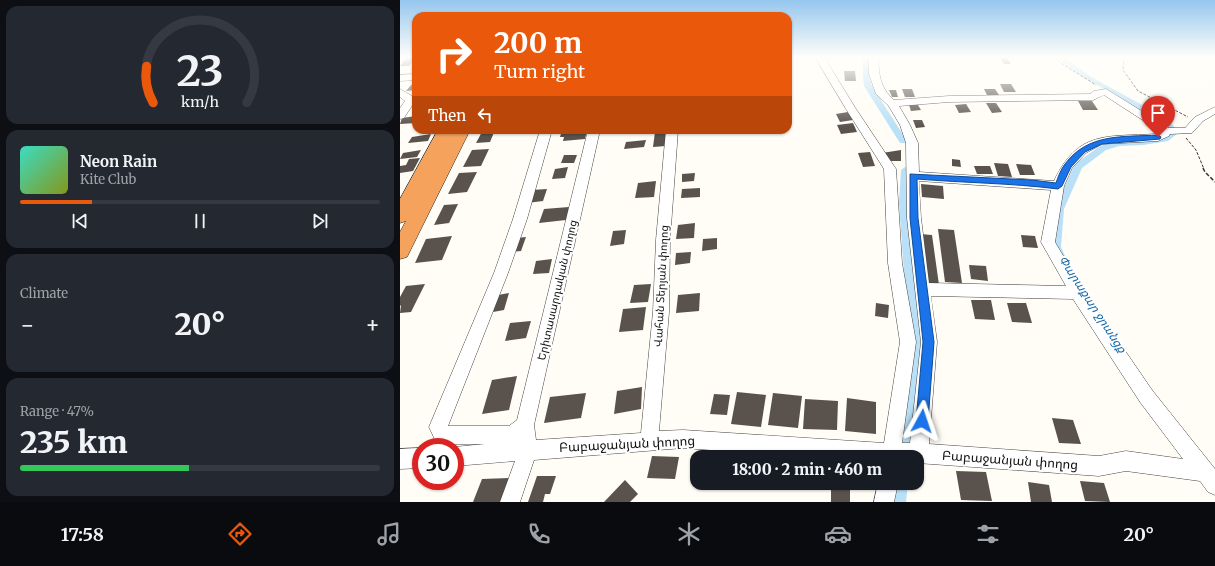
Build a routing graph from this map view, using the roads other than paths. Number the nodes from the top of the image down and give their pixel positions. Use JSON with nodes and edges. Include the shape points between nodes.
{"nodes":[{"id":1,"x":406,"y":80,"type":"edge"},
{"id":2,"x":834,"y":80,"type":"edge"},
{"id":3,"x":876,"y":80,"type":"edge"},
{"id":4,"x":400,"y":89,"type":"edge"},
{"id":5,"x":400,"y":92,"type":"edge"},
{"id":6,"x":892,"y":103,"type":"junction"},
{"id":7,"x":1215,"y":110,"type":"edge"},
{"id":8,"x":400,"y":116,"type":"edge"},
{"id":9,"x":1173,"y":131,"type":"junction"},
{"id":10,"x":444,"y":134,"type":"edge"},
{"id":11,"x":460,"y":134,"type":"edge"},
{"id":12,"x":545,"y":134,"type":"edge"},
{"id":13,"x":593,"y":134,"type":"edge"},
{"id":14,"x":672,"y":134,"type":"edge"},
{"id":15,"x":913,"y":176,"type":"junction"},
{"id":16,"x":1058,"y":186,"type":"junction"},
{"id":17,"x":400,"y":216,"type":"edge"},
{"id":18,"x":400,"y":251,"type":"edge"},
{"id":19,"x":922,"y":289,"type":"junction"},
{"id":20,"x":1077,"y":293,"type":"junction"},
{"id":21,"x":525,"y":425,"type":"junction"},
{"id":22,"x":649,"y":441,"type":"junction"},
{"id":23,"x":528,"y":450,"type":"junction"},
{"id":24,"x":826,"y":450,"type":"edge"},
{"id":25,"x":892,"y":450,"type":"edge"},
{"id":26,"x":919,"y":450,"type":"edge"},
{"id":27,"x":924,"y":453,"type":"edge"},
{"id":28,"x":464,"y":455,"type":"edge"},
{"id":29,"x":412,"y":458,"type":"edge"},
{"id":30,"x":400,"y":459,"type":"edge"},
{"id":31,"x":1209,"y":479,"type":"edge"},
{"id":32,"x":887,"y":490,"type":"edge"},
{"id":33,"x":510,"y":502,"type":"edge"},
{"id":34,"x":884,"y":502,"type":"edge"}],
"edges":[{"from":1,"to":4,"type":"street"},
{"from":2,"to":25,"type":"street","via":[[890,169],[895,263],[908,342]]},
{"from":3,"to":6,"type":"street","via":[[881,94]]},
{"from":5,"to":8,"type":"street","via":[[410,101]]},
{"from":6,"to":9,"type":"street","via":[[948,99],[1093,97],[1106,92]]},
{"from":6,"to":15,"type":"street","via":[[912,143]]},
{"from":7,"to":9,"type":"street","via":[[1197,121],[1188,131]]},
{"from":9,"to":16,"type":"street","via":[[1158,137],[1100,141],[1082,150],[1067,166]]},
{"from":10,"to":17,"type":"highway"},
{"from":11,"to":18,"type":"highway"},
{"from":12,"to":21,"type":"street","via":[[501,273],[438,427],[443,435],[512,435]]},
{"from":13,"to":21,"type":"street","name":"Երիտասարդական փողոց"},
{"from":14,"to":22,"type":"street","name":"Վահան Տերյան փողոց","via":[[663,240],[661,312]]},
{"from":15,"to":16,"type":"street"},
{"from":15,"to":19,"type":"street","via":[[914,218]]},
{"from":16,"to":20,"type":"street","via":[[1048,242]]},
{"from":19,"to":20,"type":"street"},
{"from":19,"to":26,"type":"street","via":[[928,342]]},
{"from":20,"to":31,"type":"street","via":[[1146,396]]},
{"from":21,"to":23,"type":"street","name":"Երիտասարդական փողոց"},
{"from":22,"to":23,"type":"street","name":"Բաբաջանյան փողոց"},
{"from":22,"to":24,"type":"street","name":"Բաբաջանյան փողոց","via":[[683,439]]},
{"from":23,"to":28,"type":"street","name":"Բաբաջանյան փողոց"},
{"from":23,"to":33,"type":"street"},
{"from":27,"to":31,"type":"street","name":"Բաբաջանյան փողոց","via":[[1099,466],[1126,462]]},
{"from":29,"to":30,"type":"street"},
{"from":32,"to":34,"type":"street"}]}
